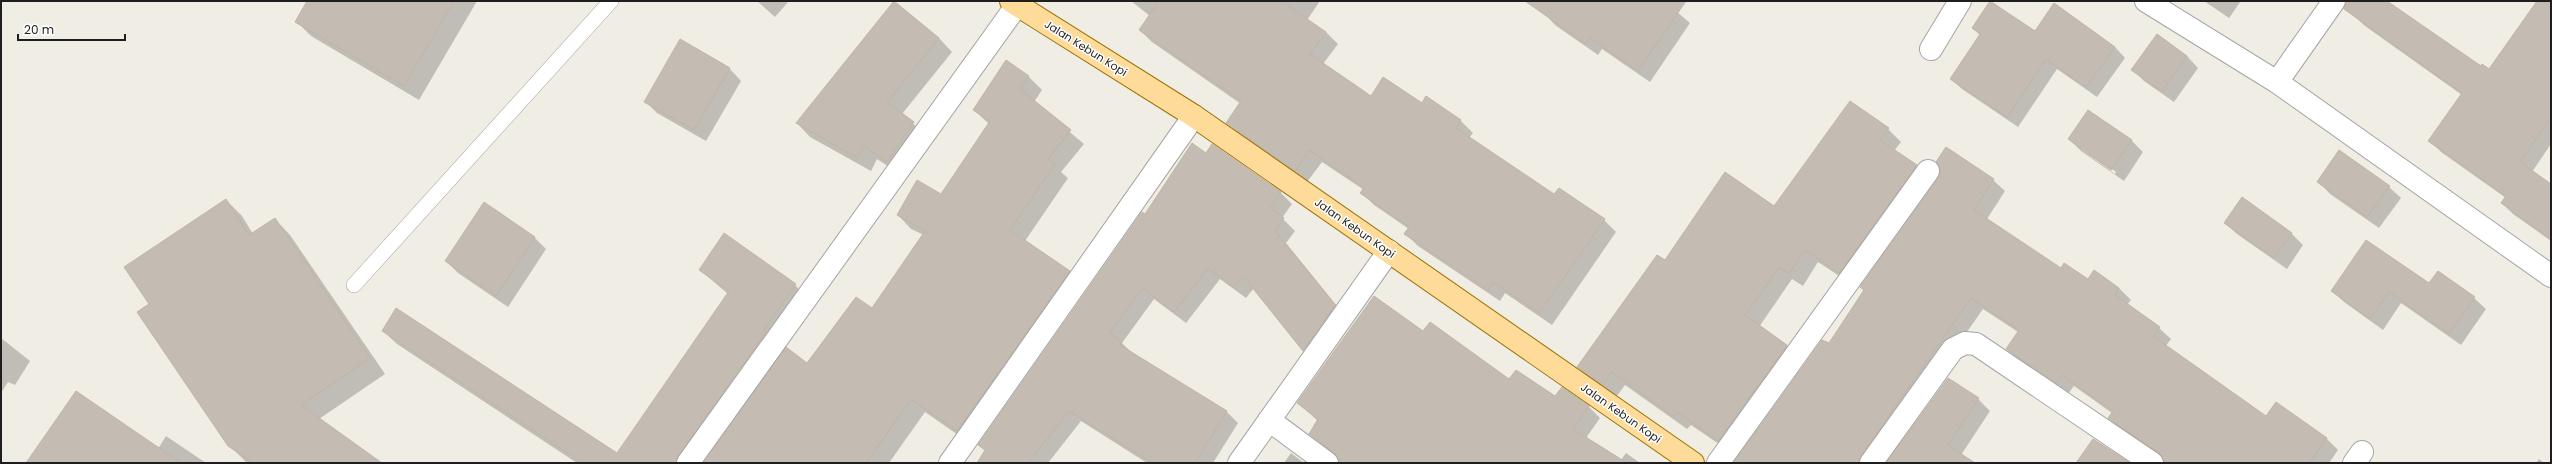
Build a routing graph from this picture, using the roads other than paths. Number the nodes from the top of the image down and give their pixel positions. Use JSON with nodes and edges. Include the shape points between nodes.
{"nodes":[{"id":1,"x":611,"y":1,"type":"edge"},
{"id":2,"x":1960,"y":1,"type":"edge"},
{"id":3,"x":2146,"y":1,"type":"edge"},
{"id":4,"x":2334,"y":1,"type":"edge"},
{"id":5,"x":1014,"y":3,"type":"edge"},
{"id":6,"x":1930,"y":49,"type":"dead end"},
{"id":7,"x":2278,"y":82,"type":"junction"},
{"id":8,"x":1194,"y":116,"type":"junction"},
{"id":9,"x":1928,"y":171,"type":"dead end"},
{"id":10,"x":1389,"y":251,"type":"junction"},
{"id":11,"x":2551,"y":276,"type":"edge"},
{"id":12,"x":354,"y":285,"type":"dead end"},
{"id":13,"x":1269,"y":420,"type":"junction"},
{"id":14,"x":688,"y":463,"type":"edge"},
{"id":15,"x":950,"y":463,"type":"edge"},
{"id":16,"x":1239,"y":463,"type":"edge"},
{"id":17,"x":1327,"y":463,"type":"edge"},
{"id":18,"x":1693,"y":463,"type":"edge"},
{"id":19,"x":1718,"y":463,"type":"edge"},
{"id":20,"x":1871,"y":463,"type":"edge"},
{"id":21,"x":2152,"y":463,"type":"edge"}],
"edges":[{"from":1,"to":12,"type":"lane"},
{"from":2,"to":6,"type":"street"},
{"from":3,"to":7,"type":"street"},
{"from":4,"to":7,"type":"street"},
{"from":5,"to":8,"type":"main road","name":"Jalan Kebun Kopi"},
{"from":5,"to":14,"type":"street"},
{"from":7,"to":11,"type":"street"},
{"from":8,"to":10,"type":"main road","name":"Jalan Kebun Kopi"},
{"from":8,"to":15,"type":"street"},
{"from":9,"to":19,"type":"street"},
{"from":10,"to":13,"type":"street"},
{"from":10,"to":18,"type":"main road","name":"Jalan Kebun Kopi"},
{"from":13,"to":16,"type":"street"},
{"from":13,"to":17,"type":"street"},
{"from":20,"to":21,"type":"street","via":[[1953,349],[1965,343],[1976,344]]}]}
